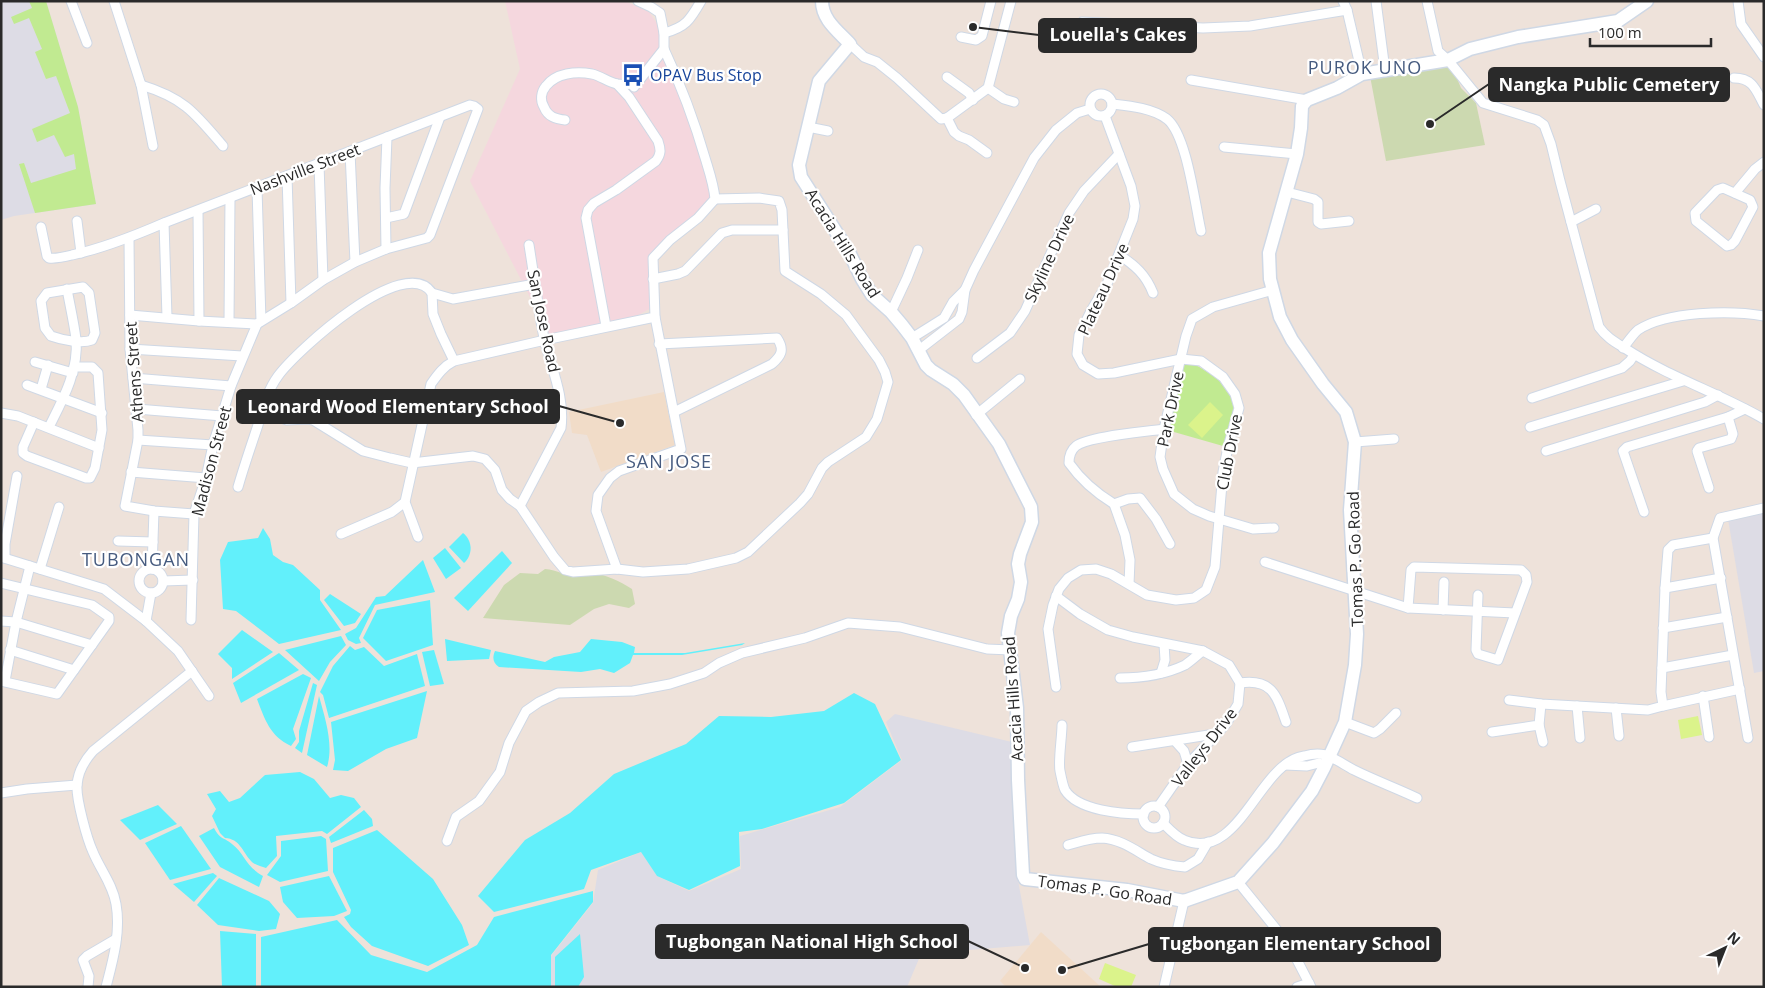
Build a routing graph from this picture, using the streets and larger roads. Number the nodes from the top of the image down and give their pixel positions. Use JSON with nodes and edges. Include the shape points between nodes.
{"nodes":[{"id":1,"x":71,"y":1,"type":"edge"},
{"id":2,"x":114,"y":1,"type":"edge"},
{"id":3,"x":638,"y":1,"type":"edge"},
{"id":4,"x":701,"y":1,"type":"edge"},
{"id":5,"x":822,"y":1,"type":"edge"},
{"id":6,"x":991,"y":1,"type":"edge"},
{"id":7,"x":1011,"y":1,"type":"edge"},
{"id":8,"x":1342,"y":1,"type":"edge"},
{"id":9,"x":1376,"y":1,"type":"edge"},
{"id":10,"x":1427,"y":1,"type":"edge"},
{"id":11,"x":1647,"y":1,"type":"edge"},
{"id":12,"x":1738,"y":1,"type":"edge"},
{"id":13,"x":1347,"y":10,"type":"junction"},
{"id":14,"x":1082,"y":22,"type":"dead end"},
{"id":15,"x":664,"y":33,"type":"junction"},
{"id":16,"x":961,"y":37,"type":"dead end"},
{"id":17,"x":87,"y":43,"type":"dead end"},
{"id":18,"x":850,"y":44,"type":"junction"},
{"id":19,"x":664,"y":48,"type":"junction"},
{"id":20,"x":1760,"y":48,"type":"edge"},
{"id":21,"x":1764,"y":57,"type":"edge"},
{"id":22,"x":1448,"y":60,"type":"junction"},
{"id":23,"x":1385,"y":70,"type":"junction"},
{"id":24,"x":1362,"y":74,"type":"junction"},
{"id":25,"x":947,"y":77,"type":"dead end"},
{"id":26,"x":1734,"y":78,"type":"dead end"},
{"id":27,"x":1191,"y":80,"type":"dead end"},
{"id":28,"x":617,"y":84,"type":"junction"},
{"id":29,"x":636,"y":84,"type":"junction"},
{"id":30,"x":141,"y":85,"type":"junction"},
{"id":31,"x":988,"y":88,"type":"junction"},
{"id":32,"x":629,"y":97,"type":"junction"},
{"id":33,"x":973,"y":100,"type":"junction"},
{"id":34,"x":1307,"y":100,"type":"junction"},
{"id":35,"x":1014,"y":102,"type":"dead end"},
{"id":36,"x":1112,"y":104,"type":"junction"},
{"id":37,"x":1764,"y":105,"type":"edge"},
{"id":38,"x":1090,"y":109,"type":"junction"},
{"id":39,"x":1105,"y":116,"type":"junction"},
{"id":40,"x":440,"y":117,"type":"junction"},
{"id":41,"x":947,"y":118,"type":"junction"},
{"id":42,"x":566,"y":120,"type":"dead end"},
{"id":43,"x":808,"y":127,"type":"junction"},
{"id":44,"x":828,"y":131,"type":"dead end"},
{"id":45,"x":387,"y":137,"type":"junction"},
{"id":46,"x":153,"y":146,"type":"dead end"},
{"id":47,"x":223,"y":146,"type":"dead end"},
{"id":48,"x":1224,"y":147,"type":"dead end"},
{"id":49,"x":350,"y":152,"type":"junction"},
{"id":50,"x":987,"y":153,"type":"dead end"},
{"id":51,"x":1119,"y":154,"type":"junction"},
{"id":52,"x":1297,"y":154,"type":"junction"},
{"id":53,"x":318,"y":164,"type":"junction"},
{"id":54,"x":1762,"y":165,"type":"edge"},
{"id":55,"x":287,"y":176,"type":"junction"},
{"id":56,"x":257,"y":188,"type":"junction"},
{"id":57,"x":1287,"y":192,"type":"junction"},
{"id":58,"x":1736,"y":192,"type":"junction"},
{"id":59,"x":230,"y":198,"type":"junction"},
{"id":60,"x":715,"y":199,"type":"junction"},
{"id":61,"x":1596,"y":209,"type":"dead end"},
{"id":62,"x":198,"y":210,"type":"junction"},
{"id":63,"x":386,"y":218,"type":"junction"},
{"id":64,"x":77,"y":221,"type":"dead end"},
{"id":65,"x":1349,"y":221,"type":"dead end"},
{"id":66,"x":1571,"y":222,"type":"junction"},
{"id":67,"x":164,"y":223,"type":"junction"},
{"id":68,"x":41,"y":227,"type":"dead end"},
{"id":69,"x":783,"y":230,"type":"junction"},
{"id":70,"x":1201,"y":231,"type":"dead end"},
{"id":71,"x":129,"y":238,"type":"junction"},
{"id":72,"x":529,"y":246,"type":"dead end"},
{"id":73,"x":386,"y":249,"type":"junction"},
{"id":74,"x":918,"y":250,"type":"dead end"},
{"id":75,"x":81,"y":253,"type":"junction"},
{"id":76,"x":1119,"y":255,"type":"junction"},
{"id":77,"x":355,"y":262,"type":"junction"},
{"id":78,"x":653,"y":279,"type":"junction"},
{"id":79,"x":323,"y":280,"type":"junction"},
{"id":80,"x":535,"y":284,"type":"junction"},
{"id":81,"x":67,"y":289,"type":"junction"},
{"id":82,"x":965,"y":290,"type":"junction"},
{"id":83,"x":1273,"y":290,"type":"junction"},
{"id":84,"x":1153,"y":292,"type":"dead end"},
{"id":85,"x":432,"y":293,"type":"junction"},
{"id":86,"x":291,"y":302,"type":"junction"},
{"id":87,"x":891,"y":312,"type":"junction"},
{"id":88,"x":130,"y":315,"type":"junction"},
{"id":89,"x":1764,"y":316,"type":"edge"},
{"id":90,"x":654,"y":317,"type":"junction"},
{"id":91,"x":167,"y":318,"type":"junction"},
{"id":92,"x":944,"y":318,"type":"junction"},
{"id":93,"x":199,"y":321,"type":"junction"},
{"id":94,"x":229,"y":322,"type":"junction"},
{"id":95,"x":259,"y":322,"type":"junction"},
{"id":96,"x":954,"y":325,"type":"junction"},
{"id":97,"x":606,"y":326,"type":"junction"},
{"id":98,"x":912,"y":338,"type":"junction"},
{"id":99,"x":76,"y":340,"type":"junction"},
{"id":100,"x":545,"y":340,"type":"junction"},
{"id":101,"x":659,"y":344,"type":"junction"},
{"id":102,"x":1623,"y":348,"type":"junction"},
{"id":103,"x":130,"y":349,"type":"junction"},
{"id":104,"x":919,"y":350,"type":"junction"},
{"id":105,"x":1634,"y":355,"type":"junction"},
{"id":106,"x":242,"y":356,"type":"junction"},
{"id":107,"x":976,"y":358,"type":"dead end"},
{"id":108,"x":1181,"y":359,"type":"junction"},
{"id":109,"x":454,"y":361,"type":"junction"},
{"id":110,"x":36,"y":362,"type":"dead end"},
{"id":111,"x":48,"y":365,"type":"junction"},
{"id":112,"x":73,"y":370,"type":"junction"},
{"id":113,"x":133,"y":378,"type":"junction"},
{"id":114,"x":1020,"y":379,"type":"dead end"},
{"id":115,"x":1683,"y":381,"type":"junction"},
{"id":116,"x":27,"y":385,"type":"dead end"},
{"id":117,"x":231,"y":386,"type":"junction"},
{"id":118,"x":41,"y":389,"type":"junction"},
{"id":119,"x":1718,"y":395,"type":"junction"},
{"id":120,"x":64,"y":398,"type":"junction"},
{"id":121,"x":1532,"y":398,"type":"dead end"},
{"id":122,"x":137,"y":409,"type":"junction"},
{"id":123,"x":1744,"y":409,"type":"junction"},
{"id":124,"x":262,"y":411,"type":"junction"},
{"id":125,"x":1,"y":412,"type":"edge"},
{"id":126,"x":674,"y":412,"type":"junction"},
{"id":127,"x":102,"y":413,"type":"junction"},
{"id":128,"x":976,"y":415,"type":"junction"},
{"id":129,"x":222,"y":416,"type":"junction"},
{"id":130,"x":1728,"y":417,"type":"junction"},
{"id":131,"x":1764,"y":419,"type":"edge"},
{"id":132,"x":34,"y":422,"type":"junction"},
{"id":133,"x":48,"y":427,"type":"junction"},
{"id":134,"x":1530,"y":427,"type":"dead end"},
{"id":135,"x":1164,"y":429,"type":"junction"},
{"id":136,"x":1394,"y":439,"type":"dead end"},
{"id":137,"x":138,"y":440,"type":"junction"},
{"id":138,"x":1355,"y":442,"type":"junction"},
{"id":139,"x":213,"y":445,"type":"junction"},
{"id":140,"x":99,"y":448,"type":"junction"},
{"id":141,"x":1546,"y":451,"type":"dead end"},
{"id":142,"x":412,"y":463,"type":"junction"},
{"id":143,"x":131,"y":472,"type":"junction"},
{"id":144,"x":17,"y":476,"type":"dead end"},
{"id":145,"x":206,"y":478,"type":"junction"},
{"id":146,"x":238,"y":487,"type":"dead end"},
{"id":147,"x":1710,"y":488,"type":"dead end"},
{"id":148,"x":405,"y":502,"type":"junction"},
{"id":149,"x":1114,"y":504,"type":"junction"},
{"id":150,"x":520,"y":506,"type":"junction"},
{"id":151,"x":59,"y":507,"type":"dead end"},
{"id":152,"x":1764,"y":508,"type":"edge"},
{"id":153,"x":154,"y":511,"type":"junction"},
{"id":154,"x":1644,"y":512,"type":"dead end"},
{"id":155,"x":194,"y":514,"type":"junction"},
{"id":156,"x":1219,"y":518,"type":"junction"},
{"id":157,"x":1274,"y":528,"type":"dead end"},
{"id":158,"x":340,"y":534,"type":"dead end"},
{"id":159,"x":418,"y":537,"type":"dead end"},
{"id":160,"x":1714,"y":538,"type":"junction"},
{"id":161,"x":118,"y":542,"type":"dead end"},
{"id":162,"x":153,"y":542,"type":"junction"},
{"id":163,"x":1170,"y":544,"type":"dead end"},
{"id":164,"x":3,"y":557,"type":"edge"},
{"id":165,"x":1265,"y":562,"type":"dead end"},
{"id":166,"x":30,"y":566,"type":"junction"},
{"id":167,"x":40,"y":569,"type":"junction"},
{"id":168,"x":152,"y":569,"type":"junction"},
{"id":169,"x":617,"y":569,"type":"junction"},
{"id":170,"x":1721,"y":578,"type":"junction"},
{"id":171,"x":193,"y":580,"type":"junction"},
{"id":172,"x":163,"y":582,"type":"junction"},
{"id":173,"x":1444,"y":582,"type":"dead end"},
{"id":174,"x":1,"y":583,"type":"edge"},
{"id":175,"x":1129,"y":584,"type":"junction"},
{"id":176,"x":25,"y":588,"type":"junction"},
{"id":177,"x":1665,"y":588,"type":"junction"},
{"id":178,"x":1355,"y":590,"type":"junction"},
{"id":179,"x":151,"y":593,"type":"junction"},
{"id":180,"x":1478,"y":595,"type":"dead end"},
{"id":181,"x":1056,"y":596,"type":"junction"},
{"id":182,"x":1408,"y":608,"type":"junction"},
{"id":183,"x":1443,"y":610,"type":"junction"},
{"id":184,"x":1478,"y":611,"type":"junction"},
{"id":185,"x":1515,"y":613,"type":"junction"},
{"id":186,"x":1727,"y":617,"type":"junction"},
{"id":187,"x":191,"y":620,"type":"dead end"},
{"id":188,"x":1,"y":621,"type":"edge"},
{"id":189,"x":146,"y":621,"type":"junction"},
{"id":190,"x":16,"y":622,"type":"junction"},
{"id":191,"x":1664,"y":628,"type":"junction"},
{"id":192,"x":1164,"y":644,"type":"junction"},
{"id":193,"x":92,"y":645,"type":"junction"},
{"id":194,"x":10,"y":650,"type":"junction"},
{"id":195,"x":1011,"y":650,"type":"junction"},
{"id":196,"x":1203,"y":651,"type":"junction"},
{"id":197,"x":1733,"y":655,"type":"junction"},
{"id":198,"x":1662,"y":668,"type":"junction"},
{"id":199,"x":74,"y":670,"type":"junction"},
{"id":200,"x":192,"y":671,"type":"junction"},
{"id":201,"x":1161,"y":673,"type":"junction"},
{"id":202,"x":1120,"y":678,"type":"dead end"},
{"id":203,"x":3,"y":681,"type":"edge"},
{"id":204,"x":1240,"y":682,"type":"junction"},
{"id":205,"x":1056,"y":687,"type":"dead end"},
{"id":206,"x":1740,"y":689,"type":"junction"},
{"id":207,"x":209,"y":696,"type":"dead end"},
{"id":208,"x":1703,"y":696,"type":"junction"},
{"id":209,"x":1510,"y":700,"type":"dead end"},
{"id":210,"x":1541,"y":704,"type":"junction"},
{"id":211,"x":1577,"y":706,"type":"junction"},
{"id":212,"x":1663,"y":706,"type":"junction"},
{"id":213,"x":1616,"y":708,"type":"junction"},
{"id":214,"x":1396,"y":713,"type":"dead end"},
{"id":215,"x":1286,"y":722,"type":"dead end"},
{"id":216,"x":1345,"y":722,"type":"junction"},
{"id":217,"x":1062,"y":725,"type":"dead end"},
{"id":218,"x":1539,"y":725,"type":"junction"},
{"id":219,"x":1492,"y":732,"type":"dead end"},
{"id":220,"x":1215,"y":734,"type":"junction"},
{"id":221,"x":1619,"y":736,"type":"dead end"},
{"id":222,"x":1580,"y":738,"type":"dead end"},
{"id":223,"x":1709,"y":738,"type":"dead end"},
{"id":224,"x":1748,"y":738,"type":"dead end"},
{"id":225,"x":1175,"y":741,"type":"junction"},
{"id":226,"x":1543,"y":742,"type":"dead end"},
{"id":227,"x":1132,"y":747,"type":"dead end"},
{"id":228,"x":1323,"y":761,"type":"junction"},
{"id":229,"x":1188,"y":764,"type":"junction"},
{"id":230,"x":77,"y":785,"type":"junction"},
{"id":231,"x":1,"y":793,"type":"edge"},
{"id":232,"x":1417,"y":798,"type":"dead end"},
{"id":233,"x":1158,"y":808,"type":"junction"},
{"id":234,"x":1144,"y":814,"type":"junction"},
{"id":235,"x":1163,"y":823,"type":"junction"},
{"id":236,"x":447,"y":841,"type":"dead end"},
{"id":237,"x":1208,"y":842,"type":"junction"},
{"id":238,"x":1068,"y":845,"type":"dead end"},
{"id":239,"x":1025,"y":879,"type":"joint"},
{"id":240,"x":1238,"y":882,"type":"junction"},
{"id":241,"x":1184,"y":901,"type":"junction"},
{"id":242,"x":116,"y":939,"type":"junction"},
{"id":243,"x":1310,"y":985,"type":"edge"},
{"id":244,"x":88,"y":987,"type":"edge"},
{"id":245,"x":106,"y":987,"type":"edge"},
{"id":246,"x":1164,"y":987,"type":"edge"},
{"id":247,"x":1297,"y":987,"type":"edge"}],
"edges":[{"from":1,"to":17,"type":"street"},
{"from":2,"to":30,"type":"street"},
{"from":3,"to":15,"type":"street","via":[[660,13]]},
{"from":4,"to":15,"type":"street","via":[[684,26]]},
{"from":5,"to":18,"type":"street","via":[[826,18]]},
{"from":6,"to":16,"type":"street","via":[[982,36],[976,40]]},
{"from":7,"to":31,"type":"street"},
{"from":8,"to":13,"type":"street"},
{"from":9,"to":23,"type":"street"},
{"from":10,"to":22,"type":"street","via":[[1438,51]]},
{"from":11,"to":22,"type":"street","via":[[1618,21],[1518,37],[1465,51]]},
{"from":12,"to":20,"type":"street","via":[[1741,24]]},
{"from":13,"to":14,"type":"street","via":[[1250,26],[1203,28]]},
{"from":13,"to":24,"type":"street"},
{"from":15,"to":19,"type":"street"},
{"from":18,"to":41,"type":"street","via":[[897,78],[941,118]]},
{"from":18,"to":43,"type":"street","name":"Acacia Hills Road","via":[[819,81]]},
{"from":19,"to":29,"type":"street"},
{"from":19,"to":60,"type":"street","via":[[699,136]]},
{"from":20,"to":21,"type":"street"},
{"from":22,"to":23,"type":"street"},
{"from":22,"to":66,"type":"street","via":[[1483,103],[1544,125]]},
{"from":23,"to":24,"type":"street"},
{"from":24,"to":34,"type":"street"},
{"from":25,"to":33,"type":"street","via":[[969,93]]},
{"from":26,"to":37,"type":"street","via":[[1749,80]]},
{"from":27,"to":34,"type":"street"},
{"from":28,"to":29,"type":"street"},
{"from":28,"to":32,"type":"street"},
{"from":28,"to":42,"type":"street","via":[[592,74],[571,73],[552,79],[544,88],[541,100],[555,119]]},
{"from":29,"to":32,"type":"street"},
{"from":30,"to":46,"type":"street"},
{"from":30,"to":47,"type":"street","via":[[185,104]]},
{"from":31,"to":33,"type":"street"},
{"from":31,"to":35,"type":"street"},
{"from":32,"to":97,"type":"street","via":[[661,149],[656,161],[588,210],[586,218]]},
{"from":33,"to":41,"type":"street"},
{"from":34,"to":52,"type":"street","name":"Tomas P. Go Road","via":[[1302,106]]},
{"from":36,"to":38,"type":"street","via":[[1108,96],[1099,94],[1090,101]]},
{"from":36,"to":39,"type":"street"},
{"from":36,"to":70,"type":"street","via":[[1147,110],[1174,126],[1183,146]]},
{"from":38,"to":39,"type":"street","via":[[1095,115]]},
{"from":38,"to":82,"type":"street","via":[[1077,113],[1056,130],[1034,158]]},
{"from":39,"to":51,"type":"street","name":"Plateau Drive"},
{"from":40,"to":45,"type":"street","name":"Nashville Street"},
{"from":40,"to":63,"type":"street","via":[[405,213]]},
{"from":40,"to":73,"type":"street","name":"Nashville Street","via":[[470,105],[478,112],[430,235]]},
{"from":41,"to":50,"type":"street","via":[[954,132]]},
{"from":43,"to":44,"type":"street"},
{"from":43,"to":87,"type":"street","name":"Acacia Hills Road","via":[[799,166],[800,177],[850,252],[872,295]]},
{"from":45,"to":49,"type":"street","name":"Nashville Street"},
{"from":45,"to":63,"type":"street"},
{"from":48,"to":52,"type":"street"},
{"from":49,"to":53,"type":"street","name":"Nashville Street"},
{"from":49,"to":77,"type":"street"},
{"from":51,"to":76,"type":"street","name":"Plateau Drive","via":[[1135,206]]},
{"from":51,"to":107,"type":"street","name":"Skyline Drive","via":[[1084,191],[1069,213],[1025,311],[1010,333]]},
{"from":52,"to":57,"type":"street","name":"Tomas P. Go Road"},
{"from":53,"to":55,"type":"street","name":"Nashville Street"},
{"from":53,"to":79,"type":"street"},
{"from":54,"to":58,"type":"street"},
{"from":55,"to":56,"type":"street","name":"Nashville Street"},
{"from":55,"to":86,"type":"street"},
{"from":56,"to":59,"type":"street","name":"Nashville Street"},
{"from":56,"to":95,"type":"street"},
{"from":57,"to":65,"type":"street","via":[[1318,202],[1318,222],[1321,224]]},
{"from":57,"to":83,"type":"street","name":"Tomas P. Go Road","via":[[1269,253]]},
{"from":58,"to":58,"type":"street","via":[[1750,200],[1753,207],[1735,241],[1727,246],[1694,216],[1720,189]]},
{"from":59,"to":62,"type":"street","name":"Nashville Street"},
{"from":59,"to":94,"type":"street"},
{"from":60,"to":69,"type":"street","via":[[779,201]]},
{"from":60,"to":78,"type":"street","via":[[653,258]]},
{"from":61,"to":66,"type":"street"},
{"from":62,"to":67,"type":"street","name":"Nashville Street"},
{"from":62,"to":93,"type":"street"},
{"from":63,"to":73,"type":"street"},
{"from":64,"to":75,"type":"street"},
{"from":66,"to":102,"type":"street","via":[[1599,327],[1610,340]]},
{"from":67,"to":71,"type":"street","name":"Nashville Street"},
{"from":67,"to":91,"type":"street"},
{"from":68,"to":75,"type":"street","name":"Nashville Street","via":[[48,258]]},
{"from":69,"to":78,"type":"street","via":[[732,230],[722,233],[685,271]]},
{"from":69,"to":169,"type":"street","via":[[785,271],[846,315],[885,372],[888,382],[877,419],[866,437],[822,468],[808,494],[748,552],[736,558],[688,569],[643,572]]},
{"from":71,"to":75,"type":"street","name":"Nashville Street"},
{"from":71,"to":88,"type":"street","name":"Athens Street"},
{"from":72,"to":80,"type":"street","name":"San Jose Road"},
{"from":73,"to":77,"type":"street"},
{"from":74,"to":87,"type":"street"},
{"from":76,"to":84,"type":"street","via":[[1135,264]]},
{"from":76,"to":108,"type":"street","name":"Plateau Drive","via":[[1080,335],[1077,354],[1083,365],[1098,374]]},
{"from":77,"to":79,"type":"street"},
{"from":78,"to":90,"type":"street"},
{"from":79,"to":86,"type":"street"},
{"from":80,"to":85,"type":"street","via":[[453,298]]},
{"from":80,"to":100,"type":"street","name":"San Jose Road"},
{"from":81,"to":99,"type":"street"},
{"from":81,"to":99,"type":"street","via":[[83,287],[89,294],[95,333],[92,340]]},
{"from":81,"to":99,"type":"street","via":[[47,293],[43,297],[45,328],[51,336]]},
{"from":82,"to":92,"type":"street"},
{"from":82,"to":96,"type":"street","via":[[962,312]]},
{"from":83,"to":108,"type":"street","name":"Park Drive","via":[[1213,307],[1192,319]]},
{"from":83,"to":138,"type":"street","name":"Tomas P. Go Road","via":[[1280,317],[1292,340],[1346,412]]},
{"from":85,"to":109,"type":"street","via":[[433,314]]},
{"from":85,"to":124,"type":"street","via":[[420,283],[401,284],[346,313],[303,349],[278,376]]},
{"from":86,"to":95,"type":"street"},
{"from":87,"to":98,"type":"street","name":"Acacia Hills Road"},
{"from":88,"to":91,"type":"street"},
{"from":88,"to":103,"type":"street","name":"Athens Street"},
{"from":89,"to":102,"type":"street","via":[[1734,312],[1681,316],[1638,330]]},
{"from":90,"to":97,"type":"street"},
{"from":90,"to":101,"type":"street"},
{"from":91,"to":93,"type":"street"},
{"from":92,"to":96,"type":"street"},
{"from":92,"to":98,"type":"street"},
{"from":93,"to":94,"type":"street"},
{"from":94,"to":95,"type":"street"},
{"from":95,"to":106,"type":"street","name":"Madison Street"},
{"from":96,"to":104,"type":"street"},
{"from":97,"to":100,"type":"street"},
{"from":98,"to":104,"type":"street","name":"Acacia Hills Road"},
{"from":99,"to":112,"type":"street"},
{"from":100,"to":109,"type":"street"},
{"from":100,"to":150,"type":"street","name":"San Jose Road","via":[[563,415],[561,428]]},
{"from":101,"to":126,"type":"street"},
{"from":101,"to":126,"type":"street","via":[[777,338],[781,344],[780,357],[772,364]]},
{"from":102,"to":105,"type":"street"},
{"from":103,"to":106,"type":"street"},
{"from":103,"to":113,"type":"street","name":"Athens Street"},
{"from":104,"to":128,"type":"street","name":"Acacia Hills Road","via":[[926,365],[953,384]]},
{"from":105,"to":115,"type":"street"},
{"from":105,"to":121,"type":"street","via":[[1622,368]]},
{"from":106,"to":117,"type":"street","name":"Madison Street"},
{"from":108,"to":135,"type":"street","name":"Park Drive"},
{"from":108,"to":156,"type":"street","name":"Club Drive","via":[[1201,361],[1222,377],[1239,408],[1223,472]]},
{"from":109,"to":142,"type":"street","via":[[446,365],[430,384]]},
{"from":110,"to":111,"type":"street"},
{"from":111,"to":112,"type":"street"},
{"from":111,"to":118,"type":"street"},
{"from":112,"to":120,"type":"street"},
{"from":112,"to":127,"type":"street","via":[[92,367],[98,373]]},
{"from":113,"to":117,"type":"street"},
{"from":113,"to":122,"type":"street","name":"Athens Street"},
{"from":114,"to":128,"type":"street"},
{"from":115,"to":119,"type":"street"},
{"from":115,"to":134,"type":"street"},
{"from":116,"to":118,"type":"street"},
{"from":117,"to":129,"type":"street","name":"Madison Street"},
{"from":118,"to":120,"type":"street"},
{"from":119,"to":123,"type":"street"},
{"from":119,"to":141,"type":"street","via":[[1705,402]]},
{"from":120,"to":127,"type":"street"},
{"from":120,"to":133,"type":"street"},
{"from":122,"to":129,"type":"street"},
{"from":122,"to":137,"type":"street","name":"Athens Street"},
{"from":123,"to":130,"type":"street"},
{"from":123,"to":131,"type":"street"},
{"from":124,"to":142,"type":"street","via":[[287,420],[314,420],[364,451]]},
{"from":124,"to":146,"type":"street"},
{"from":125,"to":132,"type":"street"},
{"from":126,"to":169,"type":"street","via":[[681,449],[619,471],[598,496],[596,511]]},
{"from":127,"to":140,"type":"street"},
{"from":128,"to":195,"type":"street","name":"Acacia Hills Road","via":[[999,444],[1031,507],[1032,522],[1018,564],[1021,582],[1018,599],[1008,633]]},
{"from":129,"to":139,"type":"street","name":"Madison Street"},
{"from":130,"to":147,"type":"street","via":[[1731,439],[1697,451]]},
{"from":130,"to":154,"type":"street","via":[[1627,447],[1623,451]]},
{"from":132,"to":133,"type":"street"},
{"from":132,"to":140,"type":"street","via":[[23,447],[27,456],[90,478]]},
{"from":133,"to":140,"type":"street"},
{"from":135,"to":149,"type":"street","via":[[1097,439],[1078,444],[1073,449],[1069,463],[1102,497]]},
{"from":135,"to":156,"type":"street","name":"Park Drive","via":[[1160,457],[1174,494],[1193,509]]},
{"from":136,"to":138,"type":"street"},
{"from":137,"to":139,"type":"street"},
{"from":137,"to":143,"type":"street","name":"Athens Street"},
{"from":138,"to":178,"type":"street","name":"Tomas P. Go Road","via":[[1350,510]]},
{"from":139,"to":145,"type":"street","name":"Madison Street"},
{"from":142,"to":148,"type":"street"},
{"from":142,"to":150,"type":"street","via":[[473,456],[485,460],[495,470],[502,490]]},
{"from":143,"to":145,"type":"street"},
{"from":143,"to":153,"type":"street","name":"Athens Street","via":[[125,504]]},
{"from":144,"to":164,"type":"street"},
{"from":145,"to":155,"type":"street","name":"Madison Street"},
{"from":148,"to":158,"type":"street","via":[[392,512]]},
{"from":148,"to":159,"type":"street"},
{"from":149,"to":163,"type":"street","via":[[1140,498]]},
{"from":149,"to":175,"type":"street","via":[[1130,560]]},
{"from":150,"to":169,"type":"street","via":[[565,570]]},
{"from":151,"to":167,"type":"street"},
{"from":152,"to":160,"type":"street","via":[[1720,518]]},
{"from":153,"to":155,"type":"street"},
{"from":153,"to":162,"type":"street"},
{"from":155,"to":171,"type":"street","name":"Madison Street"},
{"from":156,"to":157,"type":"street","name":"Park Drive","via":[[1253,529]]},
{"from":156,"to":175,"type":"street","name":"Club Drive","via":[[1215,567],[1206,590],[1194,598],[1176,600],[1147,595]]},
{"from":160,"to":170,"type":"street"},
{"from":160,"to":177,"type":"street","via":[[1670,547]]},
{"from":161,"to":162,"type":"street"},
{"from":162,"to":168,"type":"street"},
{"from":164,"to":166,"type":"street"},
{"from":165,"to":178,"type":"street"},
{"from":166,"to":167,"type":"street"},
{"from":166,"to":176,"type":"street"},
{"from":167,"to":189,"type":"street","via":[[104,589]]},
{"from":168,"to":172,"type":"street","via":[[158,571]]},
{"from":168,"to":179,"type":"street","via":[[141,574],[139,580],[140,586]]},
{"from":170,"to":177,"type":"street"},
{"from":170,"to":186,"type":"street"},
{"from":171,"to":172,"type":"street"},
{"from":171,"to":187,"type":"street","name":"Madison Street"},
{"from":172,"to":179,"type":"street","via":[[157,592]]},
{"from":173,"to":183,"type":"street"},
{"from":174,"to":176,"type":"street"},
{"from":175,"to":181,"type":"street","name":"Club Drive","via":[[1096,569],[1081,570],[1068,578]]},
{"from":176,"to":190,"type":"street"},
{"from":176,"to":193,"type":"street","via":[[92,605],[107,615],[109,621]]},
{"from":177,"to":191,"type":"street"},
{"from":178,"to":182,"type":"street"},
{"from":178,"to":216,"type":"street","name":"Tomas P. Go Road","via":[[1355,665]]},
{"from":179,"to":189,"type":"street"},
{"from":180,"to":184,"type":"street"},
{"from":181,"to":192,"type":"street","via":[[1108,630]]},
{"from":181,"to":205,"type":"street","via":[[1048,628]]},
{"from":182,"to":183,"type":"street"},
{"from":182,"to":185,"type":"street","via":[[1411,570],[1414,567],[1521,570],[1526,574],[1527,582]]},
{"from":183,"to":184,"type":"street"},
{"from":184,"to":185,"type":"street"},
{"from":184,"to":185,"type":"street","via":[[1477,653],[1497,660]]},
{"from":186,"to":191,"type":"street"},
{"from":186,"to":197,"type":"street"},
{"from":188,"to":190,"type":"street"},
{"from":189,"to":200,"type":"street","via":[[178,651]]},
{"from":190,"to":193,"type":"street"},
{"from":190,"to":194,"type":"street"},
{"from":191,"to":198,"type":"street"},
{"from":192,"to":196,"type":"street"},
{"from":192,"to":201,"type":"street","via":[[1166,660]]},
{"from":193,"to":199,"type":"street"},
{"from":194,"to":199,"type":"street"},
{"from":194,"to":203,"type":"street"},
{"from":195,"to":236,"type":"street","via":[[986,649],[900,627],[848,623],[805,638],[742,653],[704,673],[670,684],[633,692],[558,693],[526,711],[509,743],[500,772],[479,801],[456,817]]},
{"from":195,"to":239,"type":"street","name":"Acacia Hills Road"},
{"from":196,"to":201,"type":"street","via":[[1185,664]]},
{"from":196,"to":204,"type":"street","via":[[1229,665]]},
{"from":197,"to":198,"type":"street"},
{"from":197,"to":206,"type":"street"},
{"from":198,"to":212,"type":"street"},
{"from":199,"to":203,"type":"street","via":[[57,694]]},
{"from":200,"to":207,"type":"street"},
{"from":200,"to":230,"type":"street","via":[[103,741],[84,762]]},
{"from":201,"to":202,"type":"street"},
{"from":204,"to":215,"type":"street","via":[[1254,681],[1268,687],[1278,698]]},
{"from":204,"to":220,"type":"street","name":"Valleys Drive","via":[[1238,704],[1226,724]]},
{"from":206,"to":208,"type":"street"},
{"from":206,"to":224,"type":"street"},
{"from":208,"to":212,"type":"street"},
{"from":208,"to":223,"type":"street"},
{"from":209,"to":210,"type":"street"},
{"from":210,"to":211,"type":"street"},
{"from":210,"to":218,"type":"street"},
{"from":211,"to":213,"type":"street"},
{"from":211,"to":222,"type":"street"},
{"from":212,"to":213,"type":"street","via":[[1648,710]]},
{"from":213,"to":221,"type":"street"},
{"from":214,"to":216,"type":"street","via":[[1374,732]]},
{"from":216,"to":228,"type":"street","name":"Tomas P. Go Road"},
{"from":217,"to":234,"type":"street","via":[[1060,770],[1065,790],[1078,801],[1095,808]]},
{"from":218,"to":219,"type":"street"},
{"from":218,"to":226,"type":"street"},
{"from":220,"to":225,"type":"street"},
{"from":220,"to":229,"type":"street","name":"Valleys Drive"},
{"from":225,"to":227,"type":"street"},
{"from":225,"to":229,"type":"street","via":[[1184,751]]},
{"from":228,"to":232,"type":"street","via":[[1352,769]]},
{"from":228,"to":237,"type":"street","via":[[1307,766],[1285,765],[1236,824]]},
{"from":228,"to":240,"type":"street","name":"Tomas P. Go Road","via":[[1312,791],[1274,843]]},
{"from":229,"to":233,"type":"street","name":"Valleys Drive"},
{"from":230,"to":231,"type":"street"},
{"from":230,"to":242,"type":"street","via":[[92,851],[116,903]]},
{"from":233,"to":234,"type":"street","via":[[1150,808]]},
{"from":233,"to":235,"type":"street","via":[[1165,815]]},
{"from":234,"to":235,"type":"street","via":[[1148,826],[1156,828]]},
{"from":235,"to":237,"type":"street","via":[[1183,840]]},
{"from":237,"to":238,"type":"street","via":[[1198,859],[1185,868],[1153,860],[1129,846],[1103,838]]},
{"from":239,"to":241,"type":"street","name":"Tomas P. Go Road","via":[[1127,890]]},
{"from":240,"to":241,"type":"street","name":"Tomas P. Go Road"},
{"from":240,"to":243,"type":"street","via":[[1281,935]]},
{"from":241,"to":246,"type":"street","name":"Tomas P. Go Road"},
{"from":242,"to":244,"type":"street","via":[[83,960],[89,976]]},
{"from":242,"to":245,"type":"street"},
{"from":243,"to":247,"type":"street"}]}
